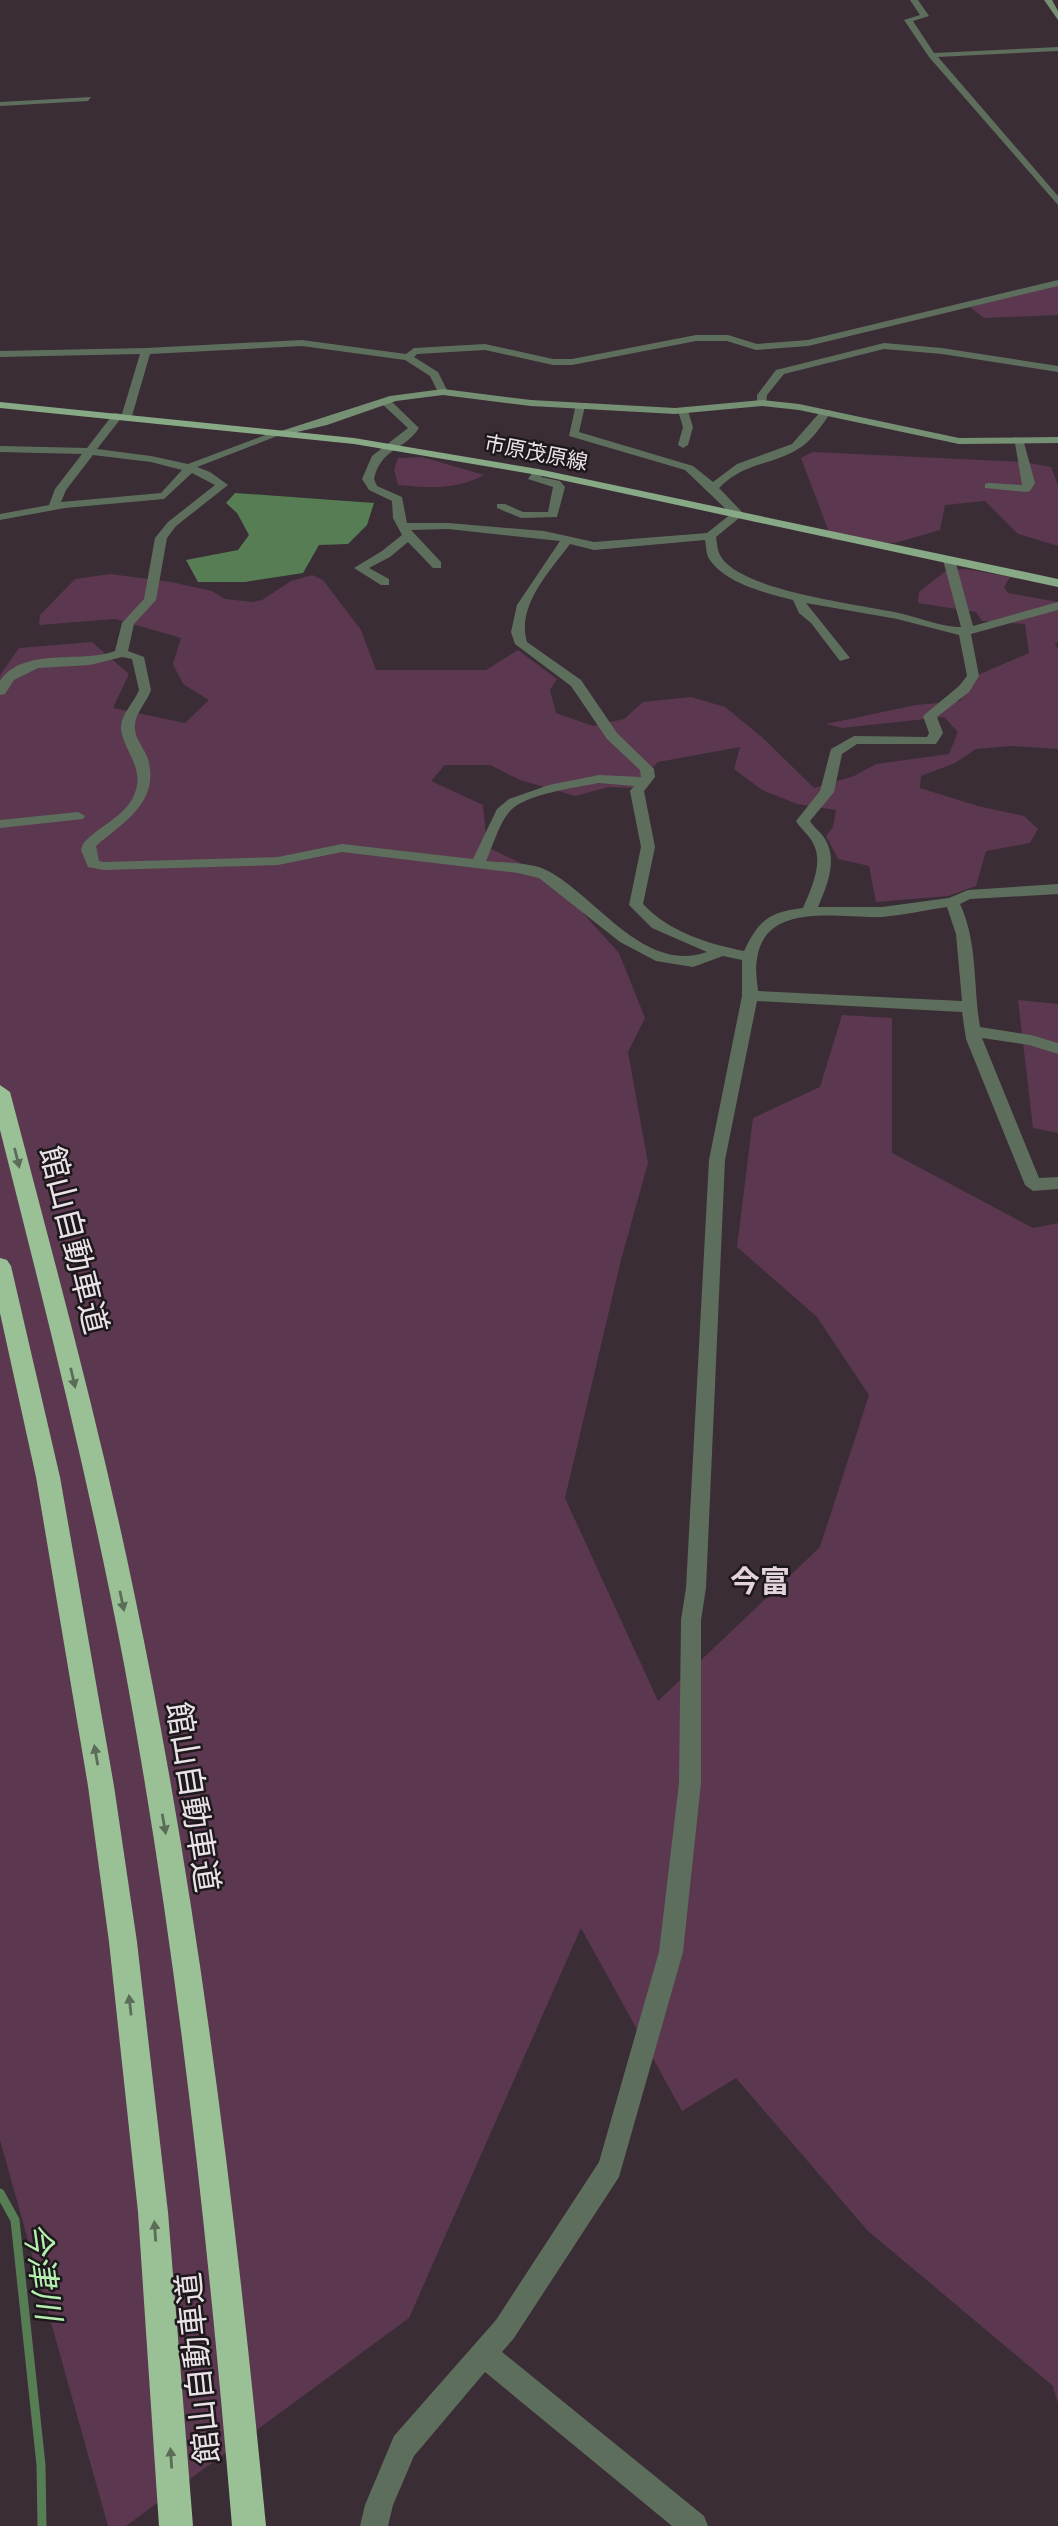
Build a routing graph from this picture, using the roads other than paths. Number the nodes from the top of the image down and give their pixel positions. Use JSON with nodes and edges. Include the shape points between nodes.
{"nodes":[{"id":1,"x":914,"y":0,"type":"edge"},
{"id":2,"x":1048,"y":0,"type":"edge"},
{"id":3,"x":1058,"y":18,"type":"edge"},
{"id":4,"x":1058,"y":49,"type":"edge"},
{"id":5,"x":932,"y":55,"type":"junction"},
{"id":6,"x":88,"y":99,"type":"dead end"},
{"id":7,"x":0,"y":104,"type":"edge"},
{"id":8,"x":1058,"y":202,"type":"edge"},
{"id":9,"x":1058,"y":283,"type":"edge"},
{"id":10,"x":808,"y":342,"type":"junction"},
{"id":11,"x":146,"y":351,"type":"junction"},
{"id":12,"x":0,"y":354,"type":"edge"},
{"id":13,"x":408,"y":357,"type":"junction"},
{"id":14,"x":836,"y":357,"type":"junction"},
{"id":15,"x":1058,"y":369,"type":"edge"},
{"id":16,"x":443,"y":392,"type":"junction"},
{"id":17,"x":385,"y":401,"type":"junction"},
{"id":18,"x":762,"y":403,"type":"junction"},
{"id":19,"x":0,"y":405,"type":"edge"},
{"id":20,"x":580,"y":406,"type":"junction"},
{"id":21,"x":683,"y":411,"type":"junction"},
{"id":22,"x":826,"y":412,"type":"junction"},
{"id":23,"x":122,"y":415,"type":"junction"},
{"id":24,"x":280,"y":433,"type":"junction"},
{"id":25,"x":1018,"y":439,"type":"junction"},
{"id":26,"x":1058,"y":440,"type":"edge"},
{"id":27,"x":683,"y":445,"type":"dead end"},
{"id":28,"x":387,"y":446,"type":"junction"},
{"id":29,"x":0,"y":449,"type":"edge"},
{"id":30,"x":91,"y":451,"type":"junction"},
{"id":31,"x":189,"y":469,"type":"junction"},
{"id":32,"x":538,"y":472,"type":"junction"},
{"id":33,"x":989,"y":486,"type":"dead end"},
{"id":34,"x":713,"y":488,"type":"junction"},
{"id":35,"x":179,"y":501,"type":"junction"},
{"id":36,"x":54,"y":506,"type":"junction"},
{"id":37,"x":501,"y":506,"type":"dead end"},
{"id":38,"x":738,"y":514,"type":"junction"},
{"id":39,"x":0,"y":517,"type":"edge"},
{"id":40,"x":407,"y":531,"type":"junction"},
{"id":41,"x":710,"y":536,"type":"junction"},
{"id":42,"x":566,"y":541,"type":"junction"},
{"id":43,"x":949,"y":559,"type":"junction"},
{"id":44,"x":437,"y":565,"type":"dead end"},
{"id":45,"x":385,"y":582,"type":"dead end"},
{"id":46,"x":1058,"y":583,"type":"edge"},
{"id":47,"x":799,"y":599,"type":"junction"},
{"id":48,"x":1058,"y":606,"type":"edge"},
{"id":49,"x":966,"y":631,"type":"junction"},
{"id":50,"x":121,"y":653,"type":"junction"},
{"id":51,"x":844,"y":658,"type":"dead end"},
{"id":52,"x":0,"y":691,"type":"edge"},
{"id":53,"x":643,"y":783,"type":"junction"},
{"id":54,"x":78,"y":816,"type":"dead end"},
{"id":55,"x":0,"y":824,"type":"edge"},
{"id":56,"x":477,"y":865,"type":"junction"},
{"id":57,"x":1058,"y":890,"type":"edge"},
{"id":58,"x":952,"y":902,"type":"junction"},
{"id":59,"x":809,"y":912,"type":"junction"},
{"id":60,"x":720,"y":952,"type":"junction"},
{"id":61,"x":749,"y":957,"type":"junction"},
{"id":62,"x":750,"y":996,"type":"junction"},
{"id":63,"x":969,"y":1007,"type":"junction"},
{"id":64,"x":972,"y":1031,"type":"junction"},
{"id":65,"x":1058,"y":1049,"type":"edge"},
{"id":66,"x":0,"y":1092,"type":"edge"},
{"id":67,"x":1058,"y":1183,"type":"edge"},
{"id":68,"x":0,"y":1266,"type":"edge"},
{"id":69,"x":484,"y":2354,"type":"junction"},
{"id":70,"x":176,"y":2526,"type":"edge"},
{"id":71,"x":249,"y":2526,"type":"edge"},
{"id":72,"x":374,"y":2526,"type":"edge"},
{"id":73,"x":694,"y":2526,"type":"edge"}],
"edges":[{"from":1,"to":5,"type":"street","via":[[925,16],[908,20]]},
{"from":2,"to":3,"type":"street"},
{"from":4,"to":5,"type":"street"},
{"from":5,"to":8,"type":"street"},
{"from":6,"to":7,"type":"street"},
{"from":9,"to":10,"type":"street"},
{"from":10,"to":13,"type":"street","via":[[756,347],[728,338],[696,338],[572,362],[465,346],[414,351]]},
{"from":10,"to":14,"type":"street"},
{"from":11,"to":12,"type":"street"},
{"from":11,"to":13,"type":"street","via":[[288,342]]},
{"from":11,"to":23,"type":"street"},
{"from":13,"to":16,"type":"street","via":[[434,374]]},
{"from":14,"to":15,"type":"street","via":[[884,346]]},
{"from":14,"to":18,"type":"street","via":[[780,372],[762,395]]},
{"from":16,"to":17,"type":"street"},
{"from":16,"to":20,"type":"street"},
{"from":17,"to":24,"type":"street"},
{"from":17,"to":28,"type":"street","via":[[414,428],[406,438]]},
{"from":18,"to":21,"type":"street"},
{"from":18,"to":22,"type":"street"},
{"from":19,"to":23,"type":"main road","name":"市原茂原線"},
{"from":20,"to":21,"type":"street"},
{"from":20,"to":34,"type":"street","via":[[573,434],[689,468]]},
{"from":21,"to":27,"type":"street","via":[[688,426]]},
{"from":22,"to":25,"type":"street","via":[[959,441]]},
{"from":22,"to":34,"type":"street","via":[[794,448],[743,463]]},
{"from":23,"to":24,"type":"main road","name":"市原茂原線"},
{"from":23,"to":30,"type":"street"},
{"from":24,"to":28,"type":"main road","name":"市原茂原線"},
{"from":24,"to":31,"type":"street"},
{"from":25,"to":26,"type":"street"},
{"from":25,"to":33,"type":"street","via":[[1029,483],[1026,489]]},
{"from":28,"to":32,"type":"main road","name":"市原茂原線"},
{"from":28,"to":40,"type":"street","via":[[375,458],[368,479],[373,488],[398,499]]},
{"from":29,"to":30,"type":"street"},
{"from":30,"to":31,"type":"street"},
{"from":30,"to":36,"type":"street","via":[[61,489]]},
{"from":31,"to":35,"type":"street"},
{"from":31,"to":35,"type":"street","via":[[222,485]]},
{"from":32,"to":37,"type":"street","via":[[534,479],[556,482],[559,487],[553,515],[521,515]]},
{"from":32,"to":38,"type":"main road","name":"市原茂原線"},
{"from":34,"to":38,"type":"street"},
{"from":35,"to":36,"type":"street"},
{"from":35,"to":50,"type":"street","via":[[172,524],[161,538],[150,600],[128,623]]},
{"from":36,"to":39,"type":"street"},
{"from":38,"to":41,"type":"street"},
{"from":38,"to":43,"type":"main road","name":"市原茂原線"},
{"from":40,"to":42,"type":"street","via":[[448,526],[544,534]]},
{"from":40,"to":44,"type":"street"},
{"from":40,"to":45,"type":"street","via":[[387,554],[360,568]]},
{"from":41,"to":42,"type":"street","via":[[608,547]]},
{"from":41,"to":47,"type":"street","via":[[713,558],[733,574]]},
{"from":42,"to":53,"type":"street","via":[[520,608],[516,635],[521,644],[576,683],[612,736],[647,769]]},
{"from":43,"to":46,"type":"main road","name":"市原茂原線"},
{"from":43,"to":49,"type":"street"},
{"from":47,"to":49,"type":"street"},
{"from":47,"to":51,"type":"street","via":[[803,610],[821,622],[832,647]]},
{"from":48,"to":49,"type":"street"},
{"from":49,"to":59,"type":"street","via":[[973,676],[964,690],[930,716],[936,733],[931,741],[854,740],[836,752],[827,792],[803,821],[819,839],[824,855]]},
{"from":50,"to":52,"type":"street","via":[[22,668],[5,678]]},
{"from":50,"to":56,"type":"street","via":[[138,657],[145,690],[128,722],[144,785],[139,804],[90,844],[93,864],[278,861],[342,848]]},
{"from":53,"to":56,"type":"street","via":[[599,779],[514,802],[504,809]]},
{"from":53,"to":60,"type":"street","via":[[638,791],[648,847],[636,905],[660,925]]},
{"from":54,"to":55,"type":"street"},
{"from":56,"to":60,"type":"street","via":[[544,874],[625,939],[661,958],[693,962]]},
{"from":57,"to":58,"type":"street","via":[[968,895]]},
{"from":58,"to":59,"type":"street","via":[[882,912]]},
{"from":58,"to":63,"type":"street","via":[[968,962]]},
{"from":59,"to":61,"type":"street","via":[[783,915],[767,925]]},
{"from":60,"to":61,"type":"street"},
{"from":61,"to":62,"type":"street"},
{"from":62,"to":63,"type":"street"},
{"from":62,"to":69,"type":"street","via":[[717,1160],[709,1377],[691,1620],[690,1783],[671,1952],[610,2168]]},
{"from":63,"to":64,"type":"street"},
{"from":64,"to":65,"type":"street"},
{"from":64,"to":67,"type":"street","via":[[1033,1185]]},
{"from":66,"to":71,"type":"highway","name":"館山自動車道","one_way":true,"via":[[80,1410],[136,1665],[161,1808],[216,2191]]},
{"from":70,"to":68,"type":"highway","name":"館山自動車道","one_way":true,"via":[[153,2212],[123,1942],[48,1477]]},
{"from":69,"to":72,"type":"street","via":[[404,2446]]},
{"from":69,"to":73,"type":"street"}]}
